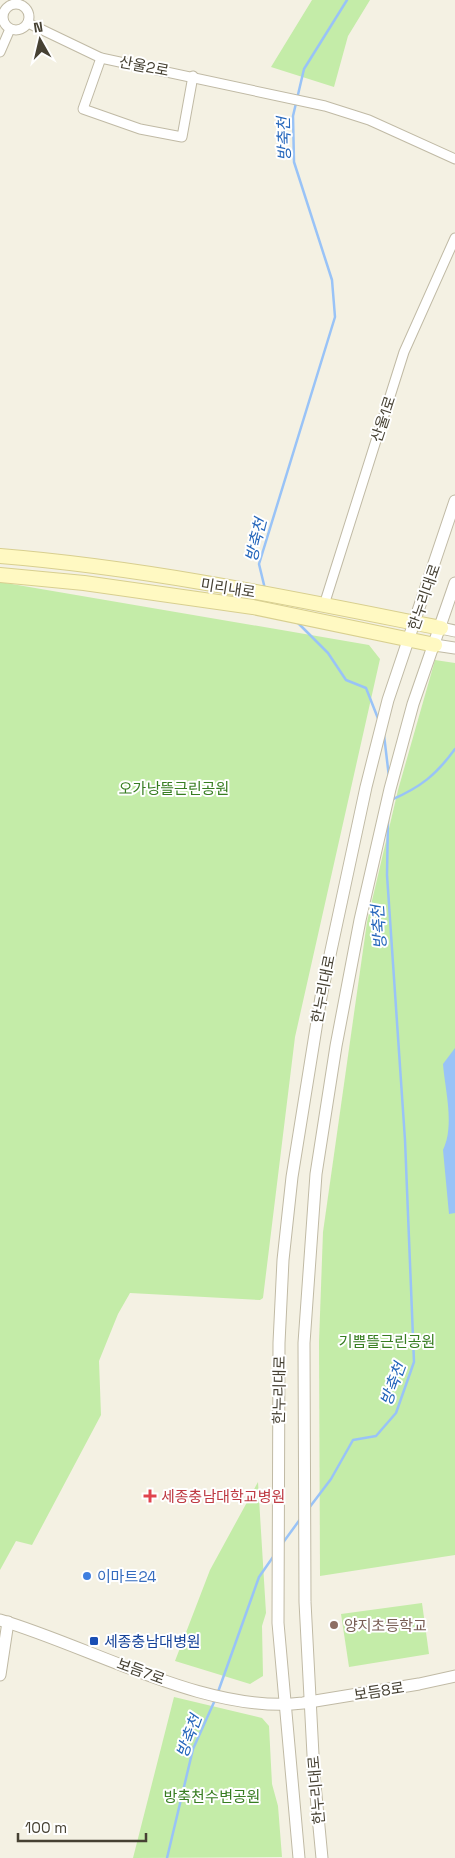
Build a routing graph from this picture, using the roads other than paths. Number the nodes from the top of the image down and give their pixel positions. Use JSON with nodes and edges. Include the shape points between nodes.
{"nodes":[{"id":1,"x":22,"y":2,"type":"edge"},
{"id":2,"x":28,"y":23,"type":"junction"},
{"id":3,"x":10,"y":29,"type":"junction"},
{"id":4,"x":0,"y":52,"type":"edge"},
{"id":5,"x":101,"y":58,"type":"junction"},
{"id":6,"x":194,"y":76,"type":"junction"},
{"id":7,"x":455,"y":159,"type":"edge"},
{"id":8,"x":455,"y":238,"type":"edge"},
{"id":9,"x":455,"y":501,"type":"edge"},
{"id":10,"x":0,"y":556,"type":"edge"},
{"id":11,"x":0,"y":575,"type":"edge"},
{"id":12,"x":455,"y":583,"type":"edge"},
{"id":13,"x":324,"y":605,"type":"junction"},
{"id":14,"x":415,"y":623,"type":"junction"},
{"id":15,"x":441,"y":628,"type":"junction"},
{"id":16,"x":455,"y":631,"type":"edge"},
{"id":17,"x":410,"y":639,"type":"junction"},
{"id":18,"x":435,"y":645,"type":"junction"},
{"id":19,"x":455,"y":648,"type":"edge"},
{"id":20,"x":4,"y":1621,"type":"edge"},
{"id":21,"x":0,"y":1674,"type":"edge"},
{"id":22,"x":455,"y":1676,"type":"edge"},
{"id":23,"x":306,"y":1702,"type":"junction"},
{"id":24,"x":284,"y":1705,"type":"junction"},
{"id":25,"x":300,"y":1858,"type":"edge"},
{"id":26,"x":322,"y":1858,"type":"edge"}],
"edges":[{"from":1,"to":2,"type":"street","via":[[29,14]]},
{"from":1,"to":3,"type":"street","via":[[9,6],[4,12],[3,21]]},
{"from":2,"to":3,"type":"street","via":[[22,29]]},
{"from":2,"to":5,"type":"street","name":"산울2로"},
{"from":3,"to":4,"type":"street"},
{"from":5,"to":6,"type":"street","name":"산울2로"},
{"from":5,"to":6,"type":"street","via":[[83,109],[156,132],[182,137]]},
{"from":6,"to":7,"type":"street","name":"산울2로","via":[[325,106],[369,120]]},
{"from":8,"to":13,"type":"street","name":"산울1로","via":[[404,352]]},
{"from":9,"to":14,"type":"street","name":"한누리대로"},
{"from":10,"to":13,"type":"main road","name":"미리내로","via":[[86,565]]},
{"from":11,"to":17,"type":"main road","name":"미리내로","via":[[84,582],[253,608]]},
{"from":12,"to":15,"type":"street","name":"한누리대로"},
{"from":13,"to":14,"type":"main road","name":"미리내로"},
{"from":14,"to":15,"type":"main road","name":"미리내로"},
{"from":14,"to":17,"type":"street","name":"한누리대로"},
{"from":15,"to":16,"type":"street","name":"미리내로"},
{"from":15,"to":18,"type":"street","name":"한누리대로"},
{"from":17,"to":18,"type":"main road","name":"미리내로"},
{"from":17,"to":24,"type":"street","name":"한누리대로","via":[[388,700],[366,787],[314,1040],[292,1177],[279,1343],[278,1623]]},
{"from":18,"to":19,"type":"street","name":"미리내로"},
{"from":18,"to":23,"type":"street","name":"한누리대로","via":[[390,789],[366,892],[336,1046],[316,1174],[304,1343]]},
{"from":20,"to":21,"type":"street"},
{"from":20,"to":24,"type":"street","name":"보듬7로","via":[[199,1691],[248,1704]]},
{"from":22,"to":23,"type":"street","name":"보듬8로"},
{"from":23,"to":24,"type":"street"},
{"from":23,"to":26,"type":"street","name":"한누리대로"},
{"from":24,"to":25,"type":"street","name":"한누리대로"}]}
